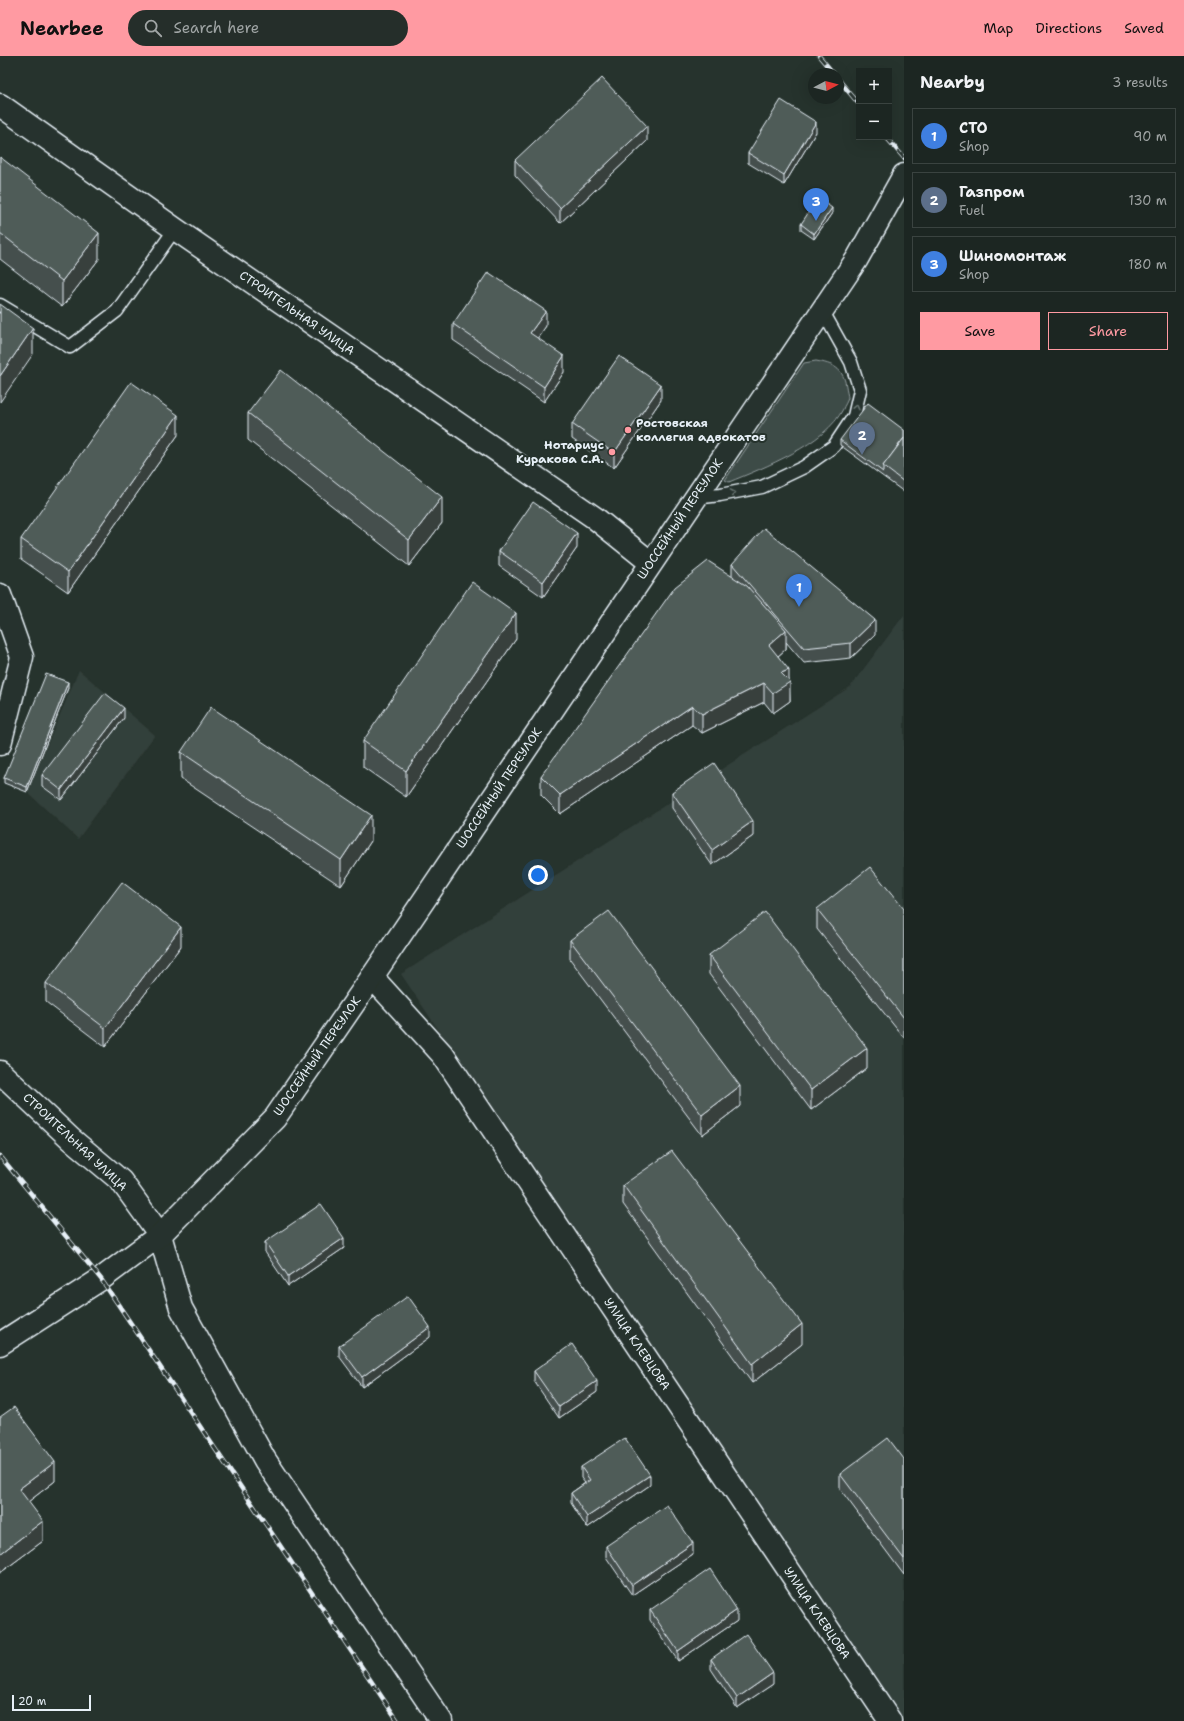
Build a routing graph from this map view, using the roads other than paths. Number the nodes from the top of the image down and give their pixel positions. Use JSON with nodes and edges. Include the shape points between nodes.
{"nodes":[{"id":1,"x":0,"y":105,"type":"edge"},
{"id":2,"x":904,"y":175,"type":"edge"},
{"id":3,"x":175,"y":229,"type":"junction"},
{"id":4,"x":0,"y":305,"type":"edge"},
{"id":5,"x":822,"y":310,"type":"junction"},
{"id":6,"x":695,"y":498,"type":"junction"},
{"id":7,"x":650,"y":563,"type":"junction"},
{"id":8,"x":0,"y":595,"type":"edge"},
{"id":9,"x":0,"y":744,"type":"edge"},
{"id":10,"x":372,"y":977,"type":"junction"},
{"id":11,"x":0,"y":1072,"type":"edge"},
{"id":12,"x":160,"y":1234,"type":"junction"},
{"id":13,"x":0,"y":1344,"type":"edge"},
{"id":14,"x":441,"y":1721,"type":"edge"},
{"id":15,"x":890,"y":1721,"type":"edge"}],
"edges":[{"from":1,"to":3,"type":"street","name":"СТРОИТЕЛЬНАЯ УЛИЦА"},
{"from":2,"to":5,"type":"street","name":"ШОССЕЙНЫЙ ПЕРЕУЛОК","via":[[856,259]]},
{"from":3,"to":4,"type":"lane","via":[[117,311],[70,347]]},
{"from":3,"to":7,"type":"street","name":"СТРОИТЕЛЬНАЯ УЛИЦА","via":[[594,518]]},
{"from":5,"to":6,"type":"street","name":"ШОССЕЙНЫЙ ПЕРЕУЛОК"},
{"from":6,"to":5,"type":"lane","one_way":true,"via":[[762,488],[804,467],[834,446],[854,416],[860,390],[851,362]]},
{"from":6,"to":7,"type":"street","name":"ШОССЕЙНЫЙ ПЕРЕУЛОК"},
{"from":7,"to":10,"type":"street","name":"ШОССЕЙНЫЙ ПЕРЕУЛОК"},
{"from":8,"to":9,"type":"street","via":[[22,657]]},
{"from":10,"to":12,"type":"street","name":"ШОССЕЙНЫЙ ПЕРЕУЛОК","via":[[275,1118]]},
{"from":10,"to":15,"type":"street","name":"УЛИЦА КЛЕВЦОВА","via":[[443,1055]]},
{"from":11,"to":12,"type":"street","name":"СТРОИТЕЛЬНАЯ УЛИЦА","via":[[121,1181]]},
{"from":12,"to":13,"type":"street","name":"ШОССЕЙНЫЙ ПЕРЕУЛОК","via":[[102,1279]]},
{"from":12,"to":14,"type":"street","via":[[181,1308],[265,1460]]}]}
